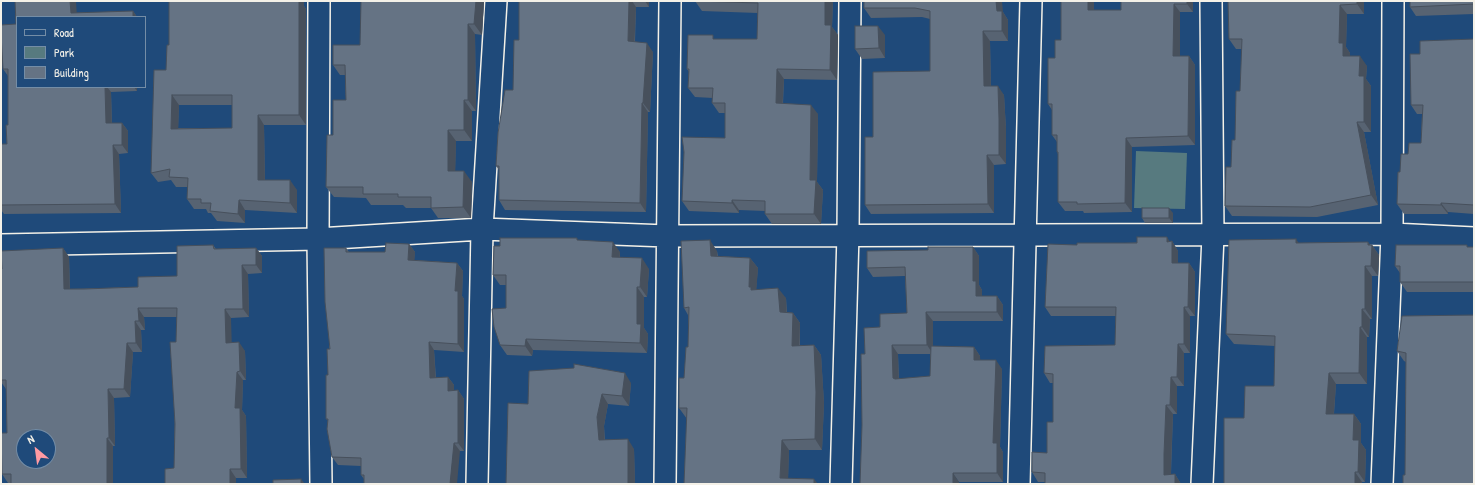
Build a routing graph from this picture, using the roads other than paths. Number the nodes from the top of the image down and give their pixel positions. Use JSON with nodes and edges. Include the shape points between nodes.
{"nodes":[{"id":1,"x":319,"y":1,"type":"edge"},
{"id":2,"x":496,"y":1,"type":"edge"},
{"id":3,"x":670,"y":1,"type":"edge"},
{"id":4,"x":850,"y":1,"type":"edge"},
{"id":5,"x":1031,"y":1,"type":"edge"},
{"id":6,"x":1211,"y":1,"type":"edge"},
{"id":7,"x":1393,"y":1,"type":"edge"},
{"id":8,"x":482,"y":229,"type":"junction"},
{"id":9,"x":848,"y":234,"type":"junction"},
{"id":10,"x":1025,"y":234,"type":"junction"},
{"id":11,"x":1392,"y":234,"type":"junction"},
{"id":12,"x":667,"y":236,"type":"junction"},
{"id":13,"x":1213,"y":236,"type":"junction"},
{"id":14,"x":318,"y":238,"type":"junction"},
{"id":15,"x":1474,"y":238,"type":"edge"},
{"id":16,"x":1,"y":244,"type":"edge"},
{"id":17,"x":321,"y":484,"type":"edge"},
{"id":18,"x":477,"y":484,"type":"edge"},
{"id":19,"x":664,"y":484,"type":"edge"},
{"id":20,"x":841,"y":484,"type":"edge"},
{"id":21,"x":1019,"y":484,"type":"edge"},
{"id":22,"x":1202,"y":484,"type":"edge"},
{"id":23,"x":1382,"y":484,"type":"edge"}],
"edges":[{"from":1,"to":14,"type":"street"},
{"from":2,"to":8,"type":"street"},
{"from":3,"to":12,"type":"street"},
{"from":4,"to":9,"type":"street"},
{"from":5,"to":10,"type":"street"},
{"from":6,"to":13,"type":"street"},
{"from":7,"to":11,"type":"street"},
{"from":8,"to":12,"type":"street"},
{"from":8,"to":14,"type":"street"},
{"from":8,"to":18,"type":"street"},
{"from":9,"to":10,"type":"street"},
{"from":9,"to":12,"type":"street"},
{"from":9,"to":20,"type":"street"},
{"from":10,"to":13,"type":"street"},
{"from":10,"to":21,"type":"street"},
{"from":11,"to":13,"type":"street"},
{"from":11,"to":15,"type":"street"},
{"from":11,"to":23,"type":"street"},
{"from":12,"to":19,"type":"street"},
{"from":13,"to":22,"type":"street"},
{"from":14,"to":16,"type":"street"},
{"from":14,"to":17,"type":"street"}]}
